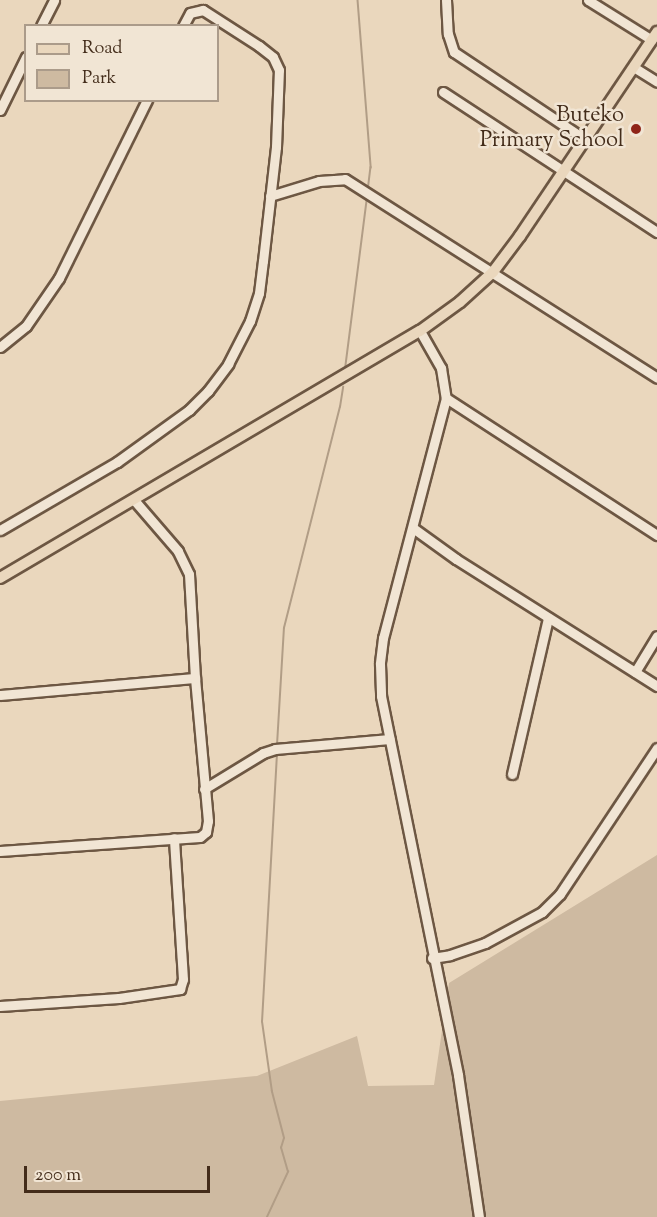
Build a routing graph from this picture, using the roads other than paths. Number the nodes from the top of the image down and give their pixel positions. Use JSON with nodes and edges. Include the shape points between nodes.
{"nodes":[{"id":1,"x":54,"y":0,"type":"edge"},
{"id":2,"x":446,"y":0,"type":"edge"},
{"id":3,"x":588,"y":0,"type":"edge"},
{"id":4,"x":42,"y":24,"type":"edge"},
{"id":5,"x":184,"y":24,"type":"edge"},
{"id":6,"x":654,"y":36,"type":"edge"},
{"id":7,"x":24,"y":61,"type":"edge"},
{"id":8,"x":635,"y":68,"type":"junction"},
{"id":9,"x":657,"y":82,"type":"edge"},
{"id":10,"x":443,"y":92,"type":"dead end"},
{"id":11,"x":146,"y":102,"type":"edge"},
{"id":12,"x":0,"y":110,"type":"edge"},
{"id":13,"x":586,"y":140,"type":"junction"},
{"id":14,"x":563,"y":172,"type":"junction"},
{"id":15,"x":270,"y":196,"type":"junction"},
{"id":16,"x":657,"y":232,"type":"edge"},
{"id":17,"x":493,"y":272,"type":"junction"},
{"id":18,"x":420,"y":331,"type":"junction"},
{"id":19,"x":0,"y":347,"type":"edge"},
{"id":20,"x":657,"y":378,"type":"edge"},
{"id":21,"x":446,"y":398,"type":"junction"},
{"id":22,"x":134,"y":500,"type":"junction"},
{"id":23,"x":413,"y":528,"type":"junction"},
{"id":24,"x":0,"y":530,"type":"edge"},
{"id":25,"x":657,"y":535,"type":"edge"},
{"id":26,"x":0,"y":578,"type":"edge"},
{"id":27,"x":548,"y":618,"type":"junction"},
{"id":28,"x":657,"y":636,"type":"edge"},
{"id":29,"x":635,"y":672,"type":"junction"},
{"id":30,"x":195,"y":678,"type":"junction"},
{"id":31,"x":657,"y":686,"type":"edge"},
{"id":32,"x":0,"y":695,"type":"edge"},
{"id":33,"x":390,"y":739,"type":"junction"},
{"id":34,"x":657,"y":748,"type":"edge"},
{"id":35,"x":512,"y":774,"type":"dead end"},
{"id":36,"x":204,"y":789,"type":"junction"},
{"id":37,"x":174,"y":838,"type":"junction"},
{"id":38,"x":0,"y":851,"type":"edge"},
{"id":39,"x":432,"y":958,"type":"junction"},
{"id":40,"x":0,"y":1006,"type":"edge"},
{"id":41,"x":479,"y":1217,"type":"edge"}],
"edges":[{"from":1,"to":4,"type":"street"},
{"from":2,"to":13,"type":"street","via":[[448,34],[454,52]]},
{"from":3,"to":6,"type":"street"},
{"from":5,"to":15,"type":"street","via":[[190,13],[203,10],[259,46],[277,63],[280,94]]},
{"from":6,"to":8,"type":"main road"},
{"from":7,"to":12,"type":"street"},
{"from":8,"to":9,"type":"street"},
{"from":8,"to":13,"type":"main road"},
{"from":10,"to":14,"type":"street"},
{"from":11,"to":19,"type":"street","via":[[58,278],[26,326]]},
{"from":13,"to":14,"type":"main road"},
{"from":14,"to":16,"type":"street"},
{"from":14,"to":17,"type":"main road"},
{"from":15,"to":17,"type":"street","via":[[335,178],[345,180]]},
{"from":15,"to":24,"type":"street","via":[[252,316],[234,356],[208,390],[117,462]]},
{"from":17,"to":18,"type":"main road"},
{"from":17,"to":20,"type":"street"},
{"from":18,"to":21,"type":"street","via":[[441,368]]},
{"from":18,"to":22,"type":"main road"},
{"from":21,"to":23,"type":"street"},
{"from":21,"to":25,"type":"street"},
{"from":22,"to":26,"type":"main road"},
{"from":22,"to":30,"type":"street","via":[[178,551],[189,574]]},
{"from":23,"to":27,"type":"street"},
{"from":23,"to":33,"type":"street","via":[[380,664],[381,696]]},
{"from":27,"to":29,"type":"street"},
{"from":27,"to":35,"type":"street"},
{"from":28,"to":29,"type":"street"},
{"from":29,"to":31,"type":"street"},
{"from":30,"to":32,"type":"street"},
{"from":30,"to":36,"type":"street"},
{"from":33,"to":36,"type":"street","via":[[263,753]]},
{"from":33,"to":39,"type":"street"},
{"from":34,"to":39,"type":"street","via":[[560,894],[542,912],[485,944]]},
{"from":36,"to":37,"type":"street","via":[[206,832],[200,837]]},
{"from":37,"to":38,"type":"street"},
{"from":37,"to":40,"type":"street","via":[[183,979],[180,989],[119,998]]},
{"from":39,"to":41,"type":"street","via":[[458,1075]]}]}
